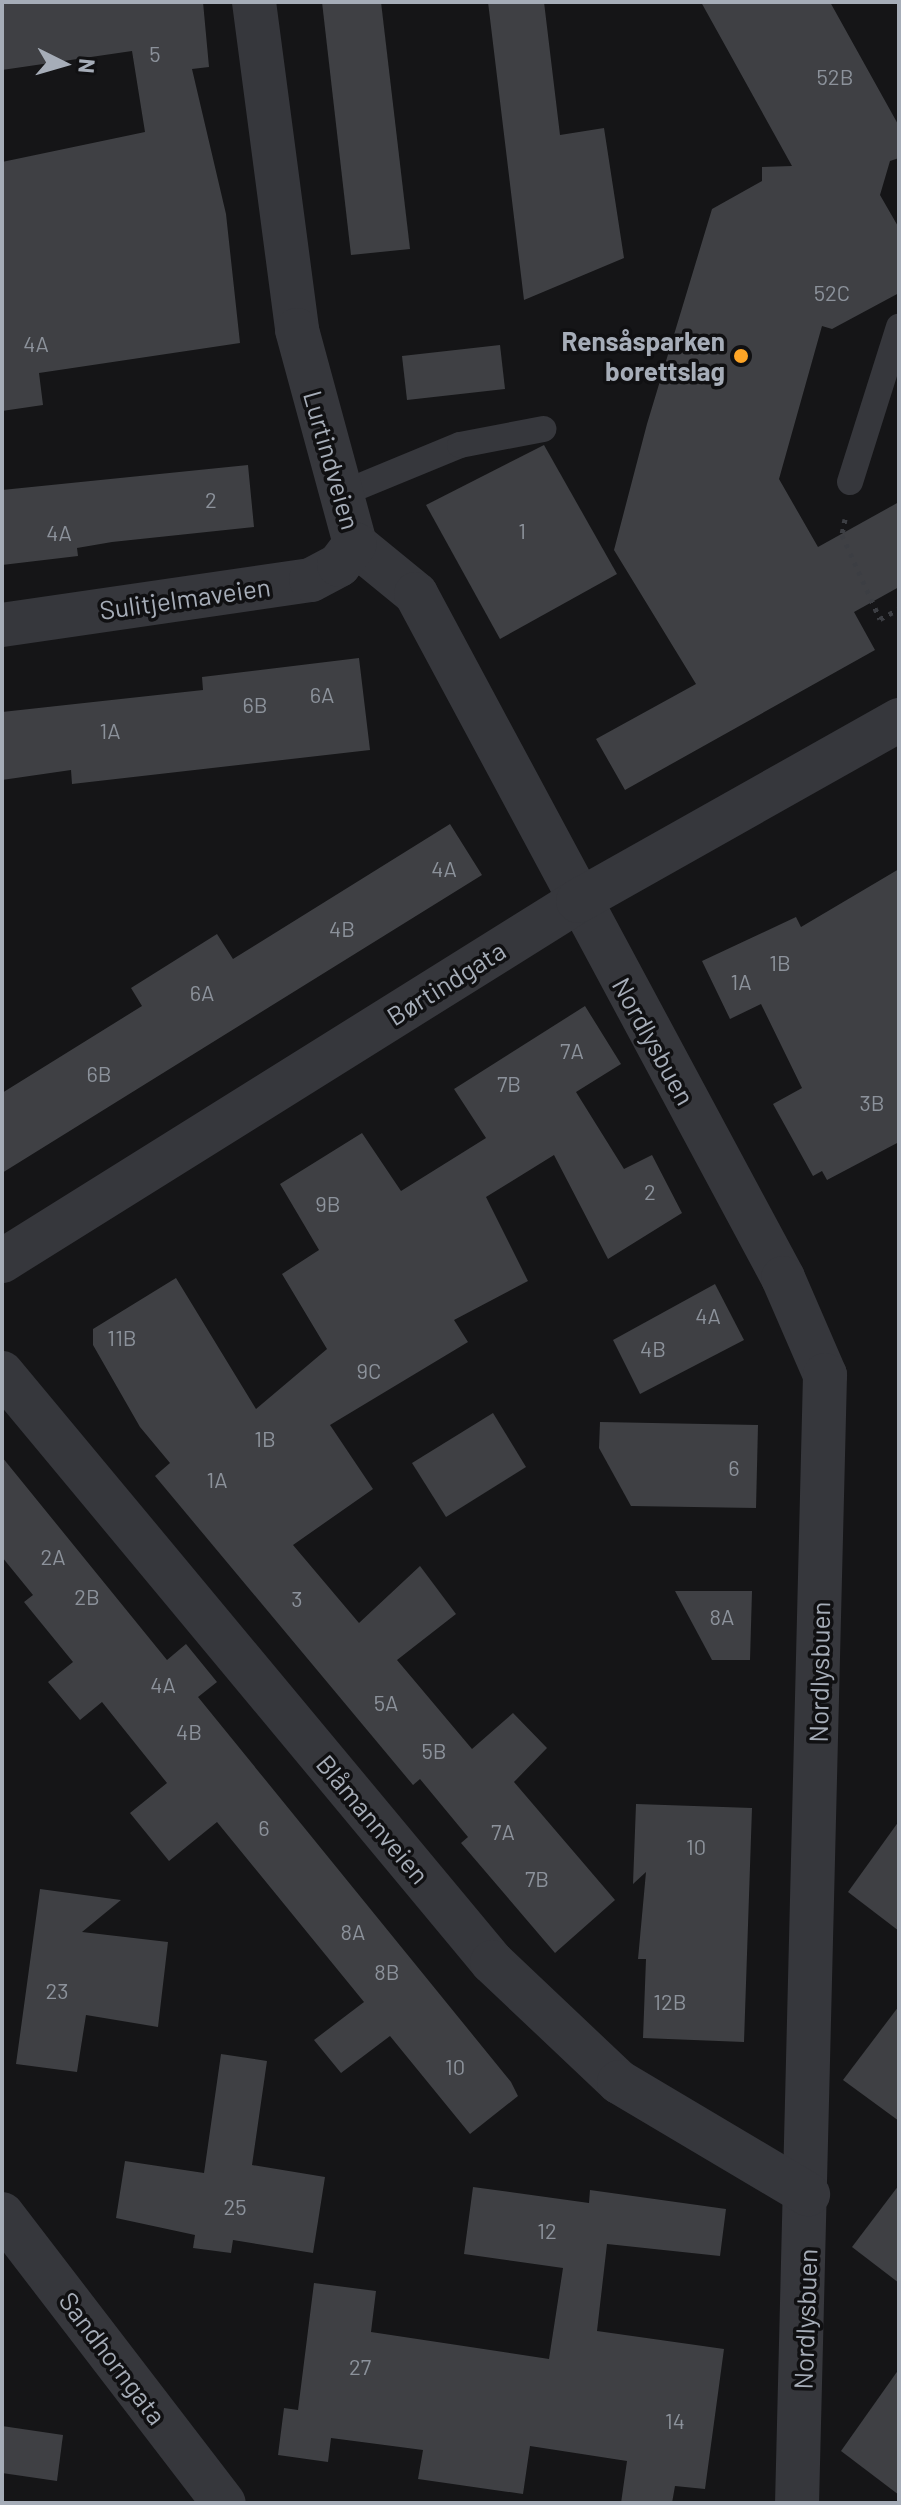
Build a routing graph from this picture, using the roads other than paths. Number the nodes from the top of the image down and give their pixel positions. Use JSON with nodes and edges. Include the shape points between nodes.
{"nodes":[{"id":1,"x":254,"y":2,"type":"edge"},
{"id":2,"x":899,"y":327,"type":"edge"},
{"id":3,"x":543,"y":429,"type":"dead end"},
{"id":4,"x":850,"y":482,"type":"road end"},
{"id":5,"x":346,"y":492,"type":"junction"},
{"id":6,"x":355,"y":544,"type":"junction"},
{"id":7,"x":2,"y":625,"type":"edge"},
{"id":8,"x":899,"y":720,"type":"edge"},
{"id":9,"x":578,"y":901,"type":"junction"},
{"id":10,"x":2,"y":1261,"type":"edge"},
{"id":11,"x":2,"y":1373,"type":"edge"},
{"id":12,"x":808,"y":2194,"type":"junction"},
{"id":13,"x":2,"y":2214,"type":"edge"},
{"id":14,"x":224,"y":2503,"type":"edge"},
{"id":15,"x":797,"y":2503,"type":"edge"}],
"edges":[{"from":1,"to":5,"type":"street","name":"Lurtindveien","via":[[297,330],[316,420]]},
{"from":2,"to":4,"type":"lane"},
{"from":3,"to":5,"type":"lane","via":[[460,445]]},
{"from":5,"to":6,"type":"street","name":"Lurtindveien"},
{"from":6,"to":7,"type":"street","name":"Sulitjelmaveien","via":[[339,565],[311,580]]},
{"from":6,"to":9,"type":"street","name":"Lurtindveien","via":[[416,594]]},
{"from":8,"to":9,"type":"street","name":"Børtindgata"},
{"from":9,"to":10,"type":"street","name":"Børtindgata"},
{"from":9,"to":12,"type":"street","name":"Nordlysbuen","via":[[783,1278],[825,1375]]},
{"from":11,"to":12,"type":"street","name":"Blåmannveien","via":[[492,1962],[619,2082]]},
{"from":12,"to":15,"type":"street","name":"Nordlysbuen"},
{"from":13,"to":14,"type":"street","name":"Sandhorngata"}]}
